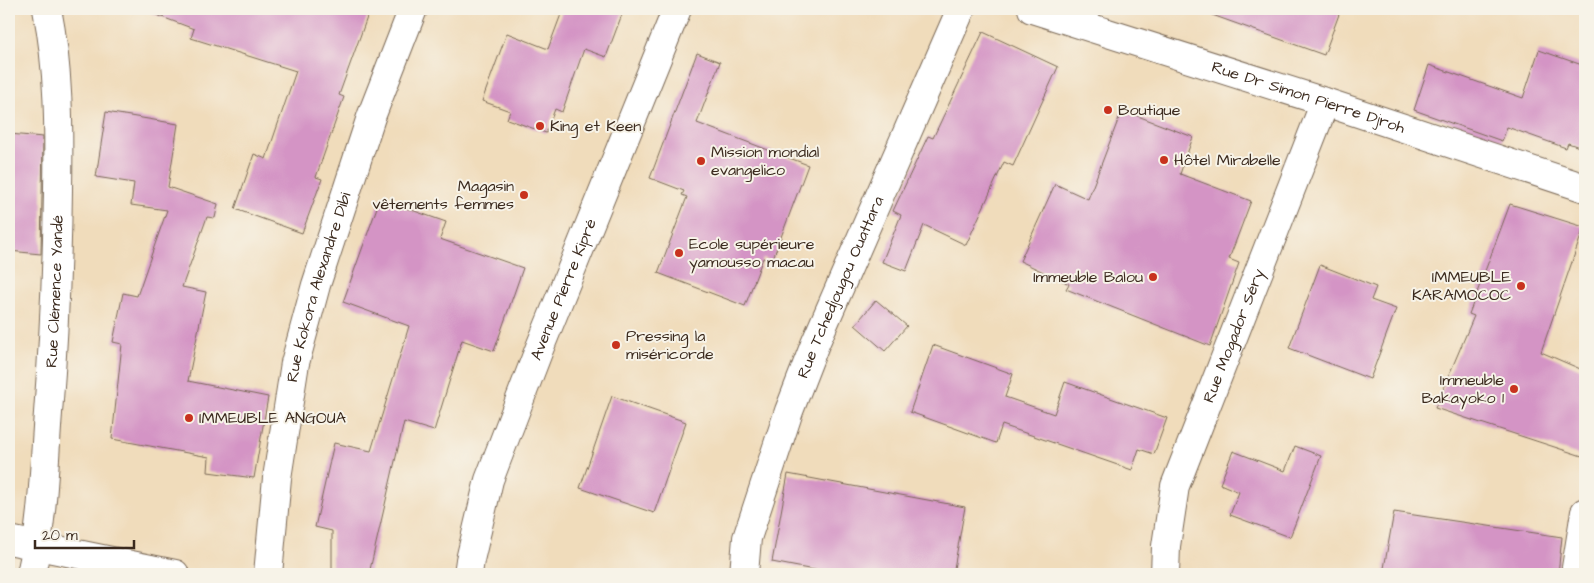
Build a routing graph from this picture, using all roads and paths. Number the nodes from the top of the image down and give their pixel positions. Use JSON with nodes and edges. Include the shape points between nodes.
{"nodes":[{"id":1,"x":47,"y":9,"type":"edge"},
{"id":2,"x":413,"y":9,"type":"edge"},
{"id":3,"x":677,"y":9,"type":"edge"},
{"id":4,"x":961,"y":9,"type":"edge"},
{"id":5,"x":1032,"y":9,"type":"edge"},
{"id":6,"x":1325,"y":102,"type":"junction"},
{"id":7,"x":1585,"y":188,"type":"edge"},
{"id":8,"x":1585,"y":512,"type":"edge"},
{"id":9,"x":9,"y":540,"type":"edge"},
{"id":10,"x":38,"y":546,"type":"junction"},
{"id":11,"x":31,"y":574,"type":"edge"},
{"id":12,"x":175,"y":574,"type":"edge"},
{"id":13,"x":268,"y":574,"type":"edge"},
{"id":14,"x":468,"y":574,"type":"edge"},
{"id":15,"x":744,"y":574,"type":"edge"},
{"id":16,"x":1164,"y":574,"type":"edge"},
{"id":17,"x":1575,"y":574,"type":"edge"}],
"edges":[{"from":1,"to":10,"type":"street","name":"Rue Clémence Yandé","via":[[53,40],[59,132],[57,256]]},
{"from":2,"to":13,"type":"street","name":"Rue Kokora Alexandre Dibi","via":[[368,127],[316,285],[295,363],[277,478]]},
{"from":3,"to":14,"type":"street","name":"Avenue Pierre Kipré","via":[[489,480]]},
{"from":4,"to":15,"type":"street","name":"Rue Tchedjougou Ouattara","via":[[792,402],[747,538]]},
{"from":5,"to":6,"type":"street","name":"Rue Dr Simon Pierre Djroh"},
{"from":6,"to":7,"type":"street","name":"Rue Dr Simon Pierre Djroh"},
{"from":6,"to":16,"type":"street","name":"Rue Mogador Séry","via":[[1175,486]]},
{"from":8,"to":17,"type":"street"},
{"from":9,"to":10,"type":"street"},
{"from":10,"to":11,"type":"street","name":"Rue Clémence Yandé"},
{"from":10,"to":12,"type":"street"}]}
